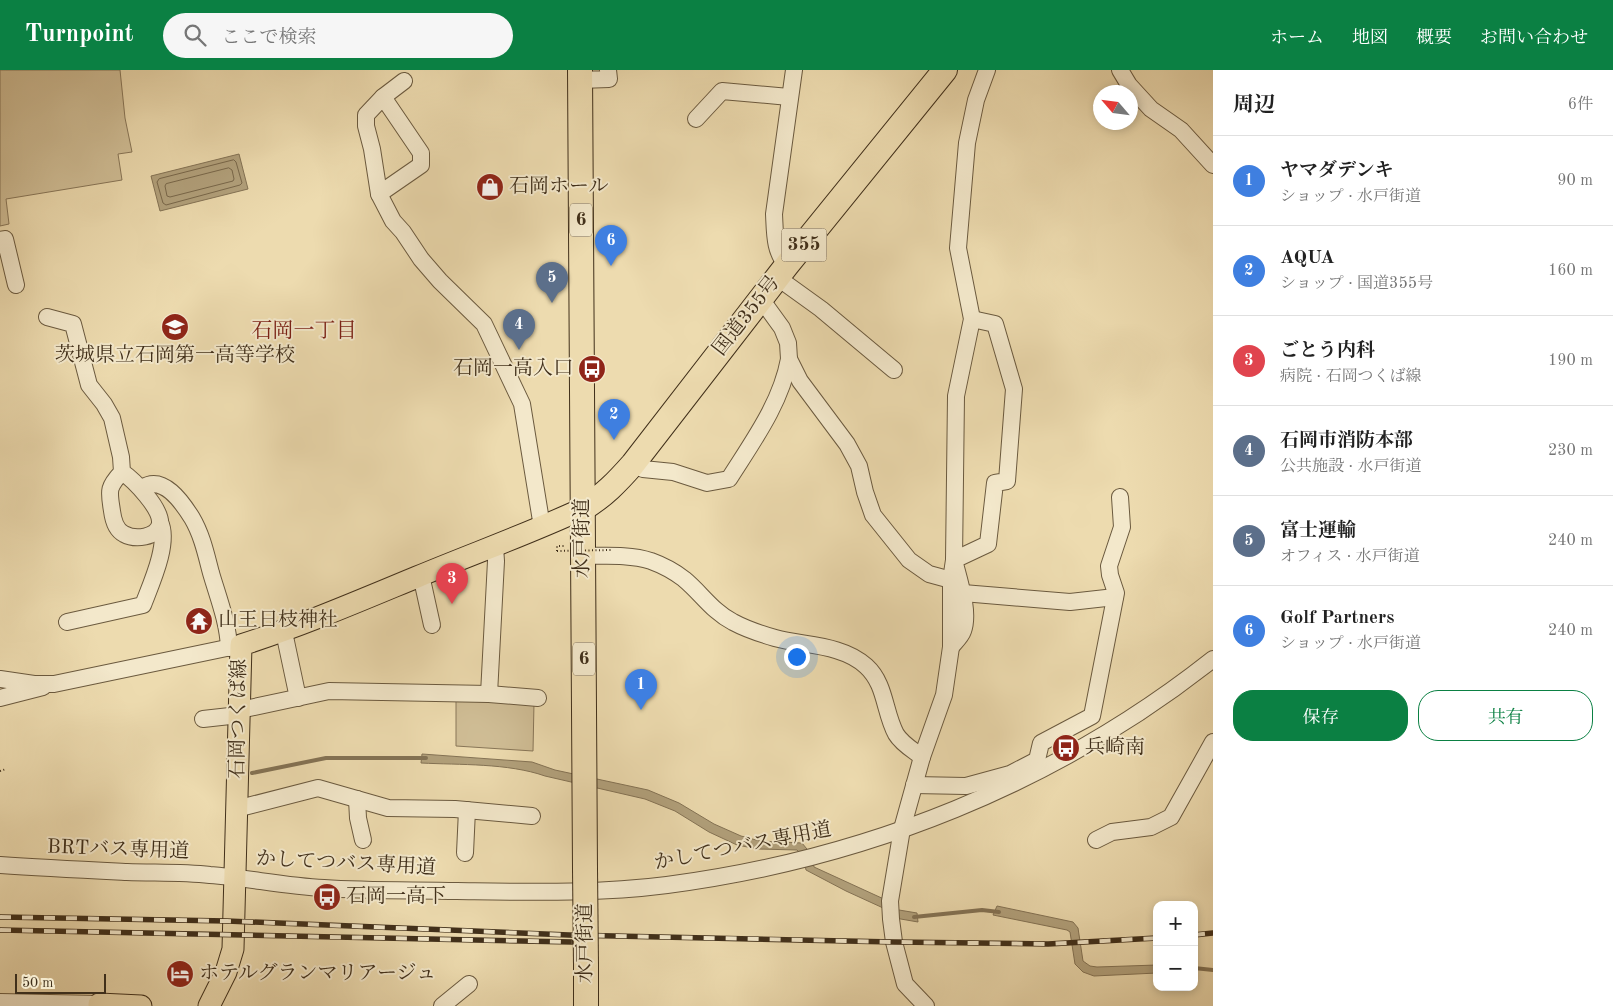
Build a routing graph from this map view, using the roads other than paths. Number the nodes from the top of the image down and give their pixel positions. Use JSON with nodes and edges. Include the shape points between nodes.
{"nodes":[{"id":1,"x":608,"y":70,"type":"edge"},
{"id":2,"x":794,"y":70,"type":"edge"},
{"id":3,"x":944,"y":70,"type":"edge"},
{"id":4,"x":987,"y":70,"type":"edge"},
{"id":5,"x":1120,"y":70,"type":"edge"},
{"id":6,"x":580,"y":75,"type":"edge"},
{"id":7,"x":404,"y":81,"type":"dead end"},
{"id":8,"x":384,"y":97,"type":"junction"},
{"id":9,"x":789,"y":97,"type":"junction"},
{"id":10,"x":696,"y":119,"type":"dead end"},
{"id":11,"x":1213,"y":165,"type":"edge"},
{"id":12,"x":379,"y":194,"type":"junction"},
{"id":13,"x":0,"y":240,"type":"edge"},
{"id":14,"x":782,"y":271,"type":"junction"},
{"id":15,"x":16,"y":285,"type":"dead end"},
{"id":16,"x":761,"y":299,"type":"junction"},
{"id":17,"x":47,"y":317,"type":"dead end"},
{"id":18,"x":972,"y":319,"type":"junction"},
{"id":19,"x":789,"y":359,"type":"junction"},
{"id":20,"x":894,"y":370,"type":"dead end"},
{"id":21,"x":633,"y":464,"type":"junction"},
{"id":22,"x":122,"y":472,"type":"junction"},
{"id":23,"x":142,"y":488,"type":"junction"},
{"id":24,"x":1120,"y":497,"type":"dead end"},
{"id":25,"x":582,"y":509,"type":"junction"},
{"id":26,"x":160,"y":522,"type":"junction"},
{"id":27,"x":542,"y":527,"type":"junction"},
{"id":28,"x":495,"y":547,"type":"junction"},
{"id":29,"x":575,"y":551,"type":"junction"},
{"id":30,"x":954,"y":560,"type":"junction"},
{"id":31,"x":421,"y":575,"type":"junction"},
{"id":32,"x":951,"y":580,"type":"junction"},
{"id":33,"x":963,"y":593,"type":"junction"},
{"id":34,"x":1115,"y":597,"type":"junction"},
{"id":35,"x":67,"y":622,"type":"dead end"},
{"id":36,"x":432,"y":625,"type":"dead end"},
{"id":37,"x":284,"y":632,"type":"junction"},
{"id":38,"x":235,"y":647,"type":"junction"},
{"id":39,"x":951,"y":647,"type":"junction"},
{"id":40,"x":1213,"y":659,"type":"edge"},
{"id":41,"x":0,"y":679,"type":"edge"},
{"id":42,"x":50,"y":684,"type":"junction"},
{"id":43,"x":489,"y":694,"type":"junction"},
{"id":44,"x":0,"y":698,"type":"edge"},
{"id":45,"x":298,"y":698,"type":"junction"},
{"id":46,"x":538,"y":698,"type":"dead end"},
{"id":47,"x":239,"y":713,"type":"junction"},
{"id":48,"x":203,"y":719,"type":"dead end"},
{"id":49,"x":1213,"y":742,"type":"edge"},
{"id":50,"x":922,"y":757,"type":"junction"},
{"id":51,"x":914,"y":785,"type":"junction"},
{"id":52,"x":357,"y":799,"type":"junction"},
{"id":53,"x":236,"y":809,"type":"junction"},
{"id":54,"x":467,"y":810,"type":"junction"},
{"id":55,"x":532,"y":816,"type":"dead end"},
{"id":56,"x":902,"y":829,"type":"junction"},
{"id":57,"x":364,"y":840,"type":"dead end"},
{"id":58,"x":1096,"y":840,"type":"dead end"},
{"id":59,"x":465,"y":852,"type":"dead end"},
{"id":60,"x":0,"y":865,"type":"edge"},
{"id":61,"x":234,"y":878,"type":"junction"},
{"id":62,"x":469,"y":984,"type":"dead end"},
{"id":63,"x":0,"y":1002,"type":"edge"},
{"id":64,"x":31,"y":1004,"type":"edge"},
{"id":65,"x":99,"y":1005,"type":"edge"},
{"id":66,"x":141,"y":1006,"type":"edge"},
{"id":67,"x":209,"y":1006,"type":"edge"},
{"id":68,"x":442,"y":1006,"type":"edge"},
{"id":69,"x":586,"y":1006,"type":"edge"},
{"id":70,"x":926,"y":1006,"type":"edge"}],
"edges":[{"from":1,"to":6,"type":"street","via":[[608,79]]},
{"from":2,"to":9,"type":"street"},
{"from":3,"to":14,"type":"highway","name":"国道355号","number":"355"},
{"from":4,"to":18,"type":"street","via":[[976,100],[967,143],[958,248]]},
{"from":5,"to":11,"type":"street","via":[[1151,109],[1181,130]]},
{"from":6,"to":25,"type":"highway","name":"水戸街道","number":"6"},
{"from":7,"to":8,"type":"street"},
{"from":8,"to":12,"type":"street","via":[[366,115]]},
{"from":8,"to":12,"type":"street","via":[[421,153],[422,165]]},
{"from":9,"to":10,"type":"street","via":[[722,91]]},
{"from":9,"to":14,"type":"street","via":[[774,214]]},
{"from":12,"to":27,"type":"street","via":[[393,221],[421,259],[484,324],[522,404]]},
{"from":13,"to":15,"type":"street","via":[[5,239]]},
{"from":14,"to":16,"type":"highway","name":"国道355号","number":"355"},
{"from":14,"to":20,"type":"street","via":[[821,309]]},
{"from":16,"to":19,"type":"street","via":[[782,328],[788,343]]},
{"from":16,"to":21,"type":"highway","name":"国道355号","number":"355"},
{"from":17,"to":22,"type":"street","via":[[73,324],[89,386],[112,418]]},
{"from":18,"to":30,"type":"street","via":[[956,396]]},
{"from":18,"to":30,"type":"street","via":[[995,324],[1014,389],[1007,481],[995,484],[988,544]]},
{"from":19,"to":21,"type":"street","via":[[774,407],[730,479],[707,483]]},
{"from":19,"to":32,"type":"street","via":[[860,466],[873,516],[909,560],[929,574]]},
{"from":21,"to":25,"type":"highway","name":"国道355号","number":"355","via":[[602,496]]},
{"from":22,"to":23,"type":"street"},
{"from":22,"to":26,"type":"street","via":[[109,491],[117,528],[134,538],[150,536],[158,530]]},
{"from":23,"to":26,"type":"street"},
{"from":23,"to":38,"type":"street","via":[[165,486],[192,518]]},
{"from":24,"to":34,"type":"street","via":[[1122,527],[1109,566]]},
{"from":25,"to":27,"type":"main road","name":"石岡つくば線"},
{"from":25,"to":29,"type":"highway","name":"水戸街道","number":"6"},
{"from":26,"to":35,"type":"street","via":[[164,538],[143,606]]},
{"from":27,"to":28,"type":"main road","name":"石岡つくば線"},
{"from":28,"to":31,"type":"main road","name":"石岡つくば線"},
{"from":28,"to":43,"type":"street"},
{"from":29,"to":50,"type":"street","via":[[648,560],[685,579],[721,615],[752,630],[838,652],[859,661],[878,682],[896,735]]},
{"from":29,"to":69,"type":"highway","name":"水戸街道","number":"6","bridge":true},
{"from":30,"to":32,"type":"street"},
{"from":30,"to":33,"type":"street"},
{"from":31,"to":36,"type":"street"},
{"from":31,"to":37,"type":"main road","name":"石岡つくば線"},
{"from":32,"to":39,"type":"street"},
{"from":33,"to":34,"type":"street","via":[[1070,602]]},
{"from":33,"to":39,"type":"street","via":[[963,634]]},
{"from":34,"to":51,"type":"street","via":[[1092,716],[1041,743],[1037,760],[1010,774],[966,786]]},
{"from":37,"to":38,"type":"main road","name":"石岡つくば線"},
{"from":37,"to":45,"type":"street"},
{"from":38,"to":42,"type":"street"},
{"from":38,"to":47,"type":"main road","name":"石岡つくば線"},
{"from":39,"to":50,"type":"street","via":[[944,695]]},
{"from":40,"to":56,"type":"street","name":"かしてつバス専用道","via":[[1150,707],[1029,777]]},
{"from":41,"to":42,"type":"street"},
{"from":42,"to":44,"type":"street"},
{"from":43,"to":45,"type":"street","via":[[329,691]]},
{"from":43,"to":46,"type":"street"},
{"from":45,"to":47,"type":"street"},
{"from":47,"to":48,"type":"street"},
{"from":47,"to":53,"type":"main road","name":"石岡つくば線"},
{"from":49,"to":58,"type":"street","via":[[1171,817],[1151,827],[1112,832]]},
{"from":50,"to":51,"type":"street"},
{"from":51,"to":56,"type":"street"},
{"from":52,"to":53,"type":"street","via":[[318,788]]},
{"from":52,"to":54,"type":"street","via":[[388,808]]},
{"from":52,"to":57,"type":"street"},
{"from":53,"to":61,"type":"main road","name":"石岡つくば線"},
{"from":54,"to":55,"type":"street"},
{"from":54,"to":59,"type":"street"},
{"from":56,"to":61,"type":"street","name":"かしてつバス専用道","via":[[795,861],[713,878],[640,887],[526,892],[336,889]]},
{"from":56,"to":70,"type":"street","via":[[890,919],[905,984]]},
{"from":60,"to":61,"type":"street","name":"BRTバス専用道"},
{"from":61,"to":67,"type":"main road","name":"石岡つくば線","via":[[232,956]]},
{"from":62,"to":68,"type":"street"},
{"from":63,"to":64,"type":"street"},
{"from":64,"to":65,"type":"street"},
{"from":65,"to":66,"type":"main road"}]}
